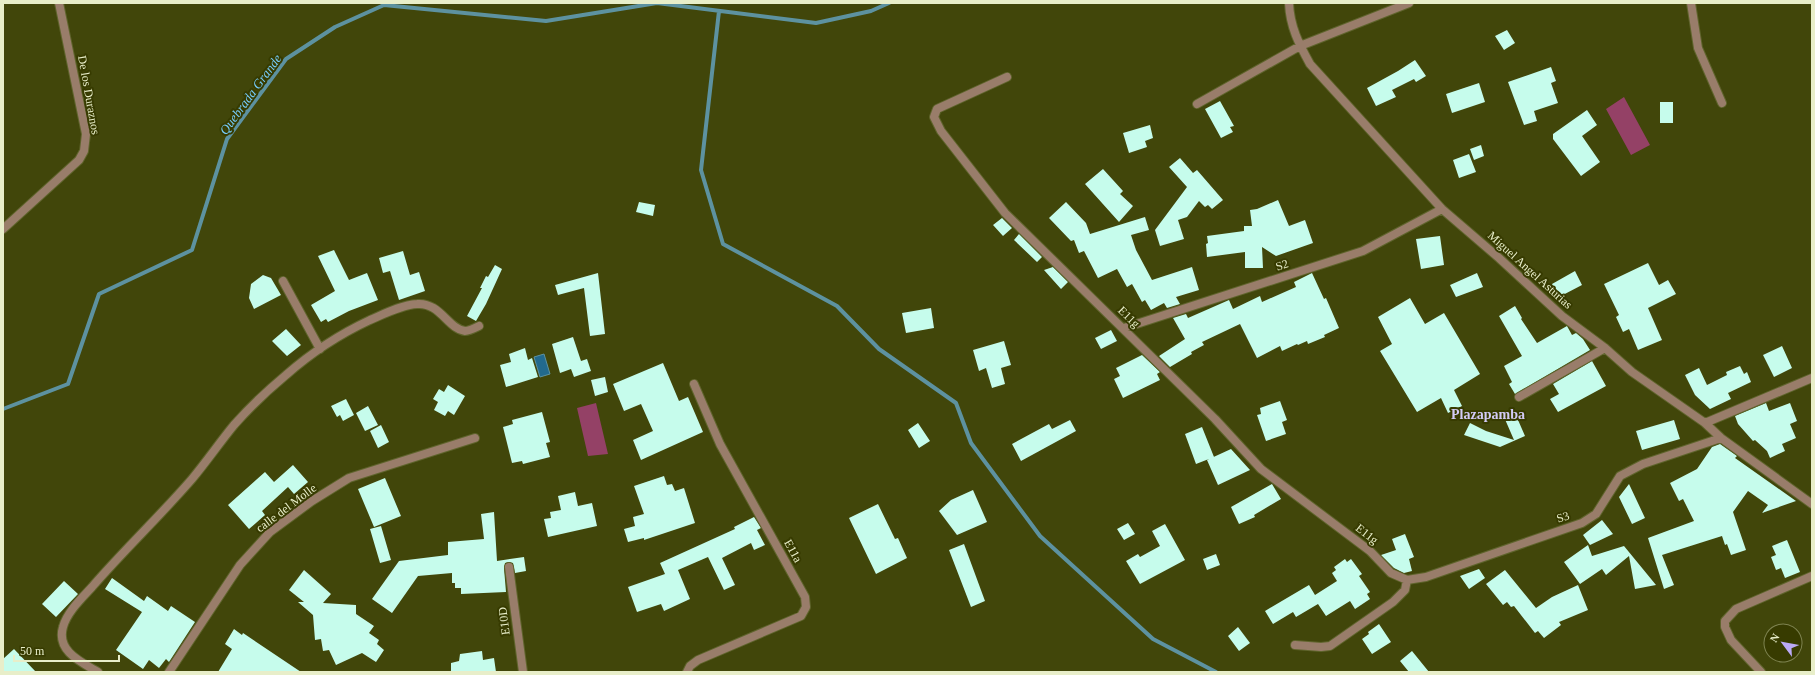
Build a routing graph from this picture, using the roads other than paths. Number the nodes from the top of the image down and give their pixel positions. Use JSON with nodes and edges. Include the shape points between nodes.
{"nodes":[{"id":1,"x":59,"y":3,"type":"edge"},
{"id":2,"x":1289,"y":3,"type":"edge"},
{"id":3,"x":1409,"y":3,"type":"edge"},
{"id":4,"x":1691,"y":3,"type":"edge"},
{"id":5,"x":1300,"y":46,"type":"junction"},
{"id":6,"x":1007,"y":77,"type":"dead end"},
{"id":7,"x":1722,"y":102,"type":"dead end"},
{"id":8,"x":1197,"y":104,"type":"dead end"},
{"id":9,"x":1442,"y":209,"type":"junction"},
{"id":10,"x":3,"y":229,"type":"edge"},
{"id":11,"x":283,"y":281,"type":"dead end"},
{"id":12,"x":479,"y":326,"type":"dead end"},
{"id":13,"x":1124,"y":328,"type":"junction"},
{"id":14,"x":1605,"y":348,"type":"junction"},
{"id":15,"x":320,"y":349,"type":"junction"},
{"id":16,"x":1812,"y":378,"type":"edge"},
{"id":17,"x":694,"y":384,"type":"dead end"},
{"id":18,"x":1519,"y":396,"type":"dead end"},
{"id":19,"x":1705,"y":423,"type":"junction"},
{"id":20,"x":475,"y":438,"type":"dead end"},
{"id":21,"x":1721,"y":438,"type":"junction"},
{"id":22,"x":1812,"y":504,"type":"edge"},
{"id":23,"x":509,"y":567,"type":"dead end"},
{"id":24,"x":1812,"y":576,"type":"edge"},
{"id":25,"x":1407,"y":580,"type":"junction"},
{"id":26,"x":1295,"y":645,"type":"dead end"},
{"id":27,"x":98,"y":672,"type":"edge"},
{"id":28,"x":169,"y":672,"type":"edge"},
{"id":29,"x":523,"y":672,"type":"edge"},
{"id":30,"x":687,"y":672,"type":"edge"},
{"id":31,"x":1761,"y":672,"type":"edge"}],
"edges":[{"from":1,"to":10,"type":"street","name":"De los Duraznos","via":[[86,134],[84,151],[79,160]]},
{"from":2,"to":5,"type":"street","name":"Miguel Angel Asturias","via":[[1290,19]]},
{"from":3,"to":5,"type":"street"},
{"from":4,"to":7,"type":"street","via":[[1698,48]]},
{"from":5,"to":8,"type":"street"},
{"from":5,"to":9,"type":"street","name":"Miguel Angel Asturias","via":[[1310,64]]},
{"from":6,"to":13,"type":"street","name":"E11g","via":[[937,109],[934,117],[936,124],[1005,213]]},
{"from":9,"to":13,"type":"street","name":"S2","via":[[1357,253]]},
{"from":9,"to":14,"type":"street","name":"Miguel Angel Asturias","via":[[1562,316]]},
{"from":11,"to":15,"type":"street"},
{"from":12,"to":15,"type":"street","via":[[466,331],[457,328],[441,313],[418,304],[369,321]]},
{"from":13,"to":25,"type":"street","name":"E11g","via":[[1261,469],[1370,551],[1391,573]]},
{"from":14,"to":18,"type":"street"},
{"from":14,"to":19,"type":"street","name":"Miguel Angel Asturias","via":[[1632,372]]},
{"from":15,"to":27,"type":"street","via":[[286,374],[235,424],[192,478],[76,605],[62,627],[64,647],[69,654]]},
{"from":16,"to":19,"type":"street"},
{"from":17,"to":30,"type":"street","name":"E11a","via":[[720,444],[805,597],[806,607],[801,616],[698,660]]},
{"from":19,"to":21,"type":"street","name":"Miguel Angel Asturias"},
{"from":20,"to":28,"type":"street","name":"calle del Molle","via":[[349,478],[270,532],[240,565]]},
{"from":21,"to":22,"type":"street","name":"Miguel Angel Asturias"},
{"from":21,"to":25,"type":"street","name":"S3","via":[[1643,464],[1620,476],[1596,514],[1582,523],[1426,577]]},
{"from":23,"to":29,"type":"street","name":"E10D"},
{"from":24,"to":31,"type":"street","via":[[1736,609],[1725,621],[1731,640]]},
{"from":25,"to":26,"type":"street","via":[[1405,590],[1393,602],[1330,646]]}]}
